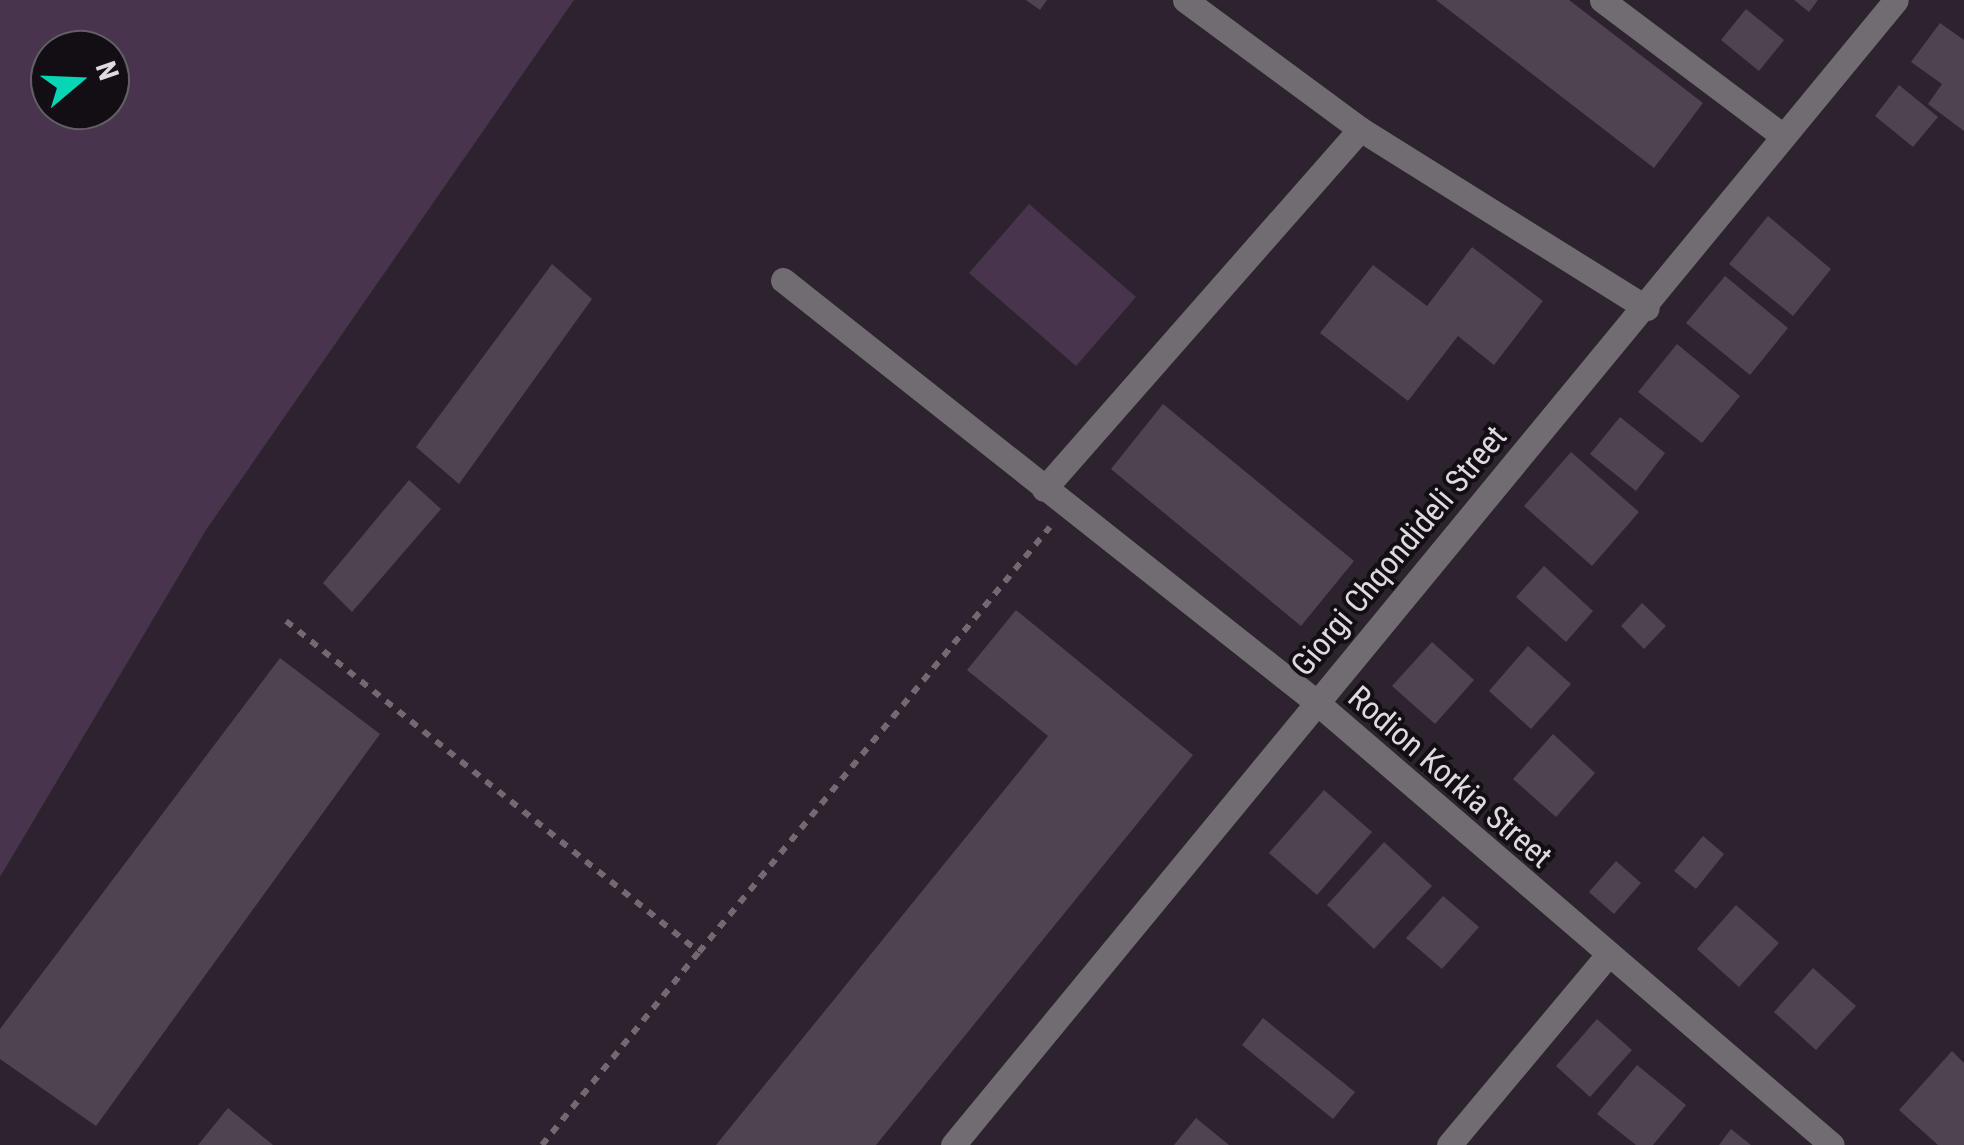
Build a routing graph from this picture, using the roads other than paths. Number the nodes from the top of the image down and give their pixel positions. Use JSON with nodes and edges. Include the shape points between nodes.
{"nodes":[{"id":1,"x":1184,"y":0,"type":"edge"},
{"id":2,"x":1602,"y":0,"type":"edge"},
{"id":3,"x":1896,"y":0,"type":"edge"},
{"id":4,"x":1360,"y":129,"type":"junction"},
{"id":5,"x":1783,"y":136,"type":"junction"},
{"id":6,"x":783,"y":280,"type":"dead end"},
{"id":7,"x":1646,"y":308,"type":"junction"},
{"id":8,"x":1044,"y":489,"type":"junction"},
{"id":9,"x":1315,"y":702,"type":"junction"},
{"id":10,"x":1606,"y":956,"type":"junction"},
{"id":11,"x":952,"y":1145,"type":"edge"},
{"id":12,"x":1449,"y":1145,"type":"edge"},
{"id":13,"x":1832,"y":1145,"type":"edge"}],
"edges":[{"from":1,"to":4,"type":"street"},
{"from":2,"to":5,"type":"street"},
{"from":3,"to":5,"type":"street","name":"Giorgi Chqondideli Street"},
{"from":4,"to":7,"type":"street"},
{"from":4,"to":8,"type":"street"},
{"from":5,"to":7,"type":"street","name":"Giorgi Chqondideli Street"},
{"from":6,"to":8,"type":"street","name":"Rodion Korkia Street"},
{"from":7,"to":9,"type":"street","name":"Giorgi Chqondideli Street"},
{"from":8,"to":9,"type":"street","name":"Rodion Korkia Street"},
{"from":9,"to":10,"type":"street","name":"Rodion Korkia Street"},
{"from":9,"to":11,"type":"street","name":"Giorgi Chqondideli Street"},
{"from":10,"to":12,"type":"street"},
{"from":10,"to":13,"type":"street","name":"Rodion Korkia Street"}]}
